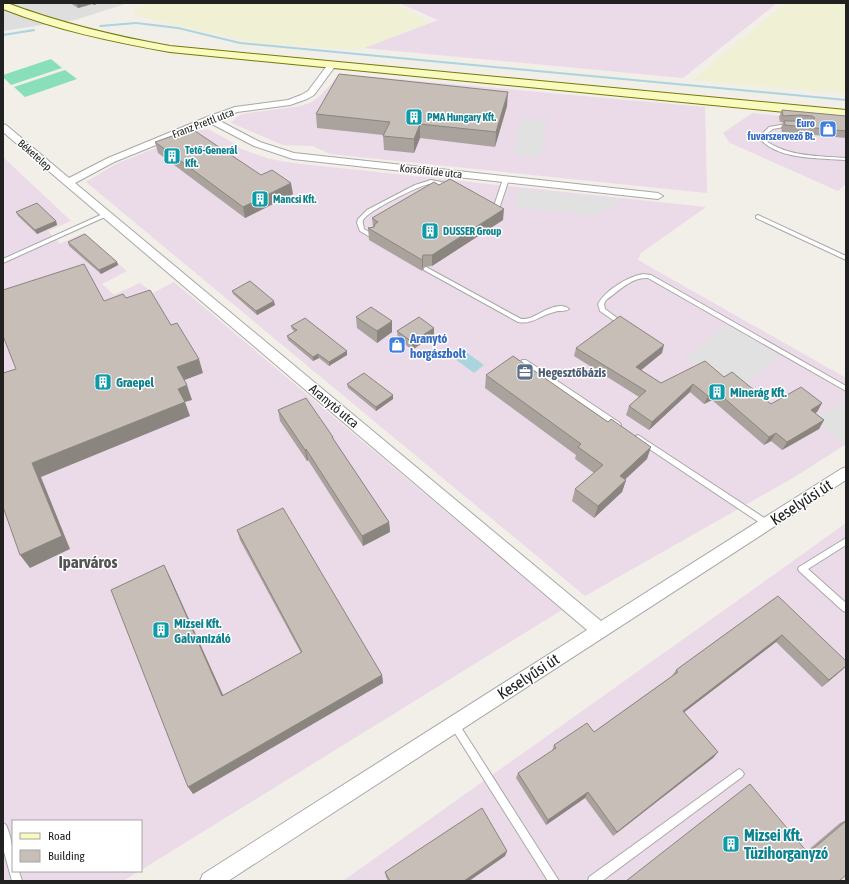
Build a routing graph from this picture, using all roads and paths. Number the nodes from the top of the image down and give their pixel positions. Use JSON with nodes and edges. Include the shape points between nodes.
{"nodes":[{"id":1,"x":3,"y":5,"type":"edge"},
{"id":2,"x":332,"y":65,"type":"junction"},
{"id":3,"x":846,"y":114,"type":"edge"},
{"id":4,"x":210,"y":119,"type":"junction"},
{"id":5,"x":798,"y":124,"type":"edge"},
{"id":6,"x":3,"y":127,"type":"edge"},
{"id":7,"x":846,"y":159,"type":"edge"},
{"id":8,"x":506,"y":179,"type":"junction"},
{"id":9,"x":68,"y":183,"type":"junction"},
{"id":10,"x":456,"y":187,"type":"edge"},
{"id":11,"x":658,"y":196,"type":"dead end"},
{"id":12,"x":490,"y":204,"type":"edge"},
{"id":13,"x":105,"y":215,"type":"junction"},
{"id":14,"x":758,"y":217,"type":"dead end"},
{"id":15,"x":372,"y":236,"type":"edge"},
{"id":16,"x":846,"y":258,"type":"edge"},
{"id":17,"x":3,"y":261,"type":"edge"},
{"id":18,"x":426,"y":269,"type":"dead end"},
{"id":19,"x":566,"y":309,"type":"dead end"},
{"id":20,"x":630,"y":329,"type":"edge"},
{"id":21,"x":524,"y":362,"type":"edge"},
{"id":22,"x":846,"y":389,"type":"edge"},
{"id":23,"x":846,"y":473,"type":"edge"},
{"id":24,"x":766,"y":523,"type":"junction"},
{"id":25,"x":846,"y":541,"type":"edge"},
{"id":26,"x":846,"y":608,"type":"edge"},
{"id":27,"x":600,"y":630,"type":"junction"},
{"id":28,"x":454,"y":724,"type":"junction"},
{"id":29,"x":739,"y":774,"type":"dead end"},
{"id":30,"x":3,"y":828,"type":"edge"},
{"id":31,"x":12,"y":864,"type":"edge"},
{"id":32,"x":210,"y":881,"type":"edge"},
{"id":33,"x":554,"y":881,"type":"edge"},
{"id":34,"x":593,"y":881,"type":"edge"}],
"edges":[{"from":1,"to":2,"type":"main road","via":[[63,27],[122,41],[198,52]]},
{"from":2,"to":3,"type":"main road"},
{"from":2,"to":4,"type":"street","name":"Franz Prettl utca","via":[[311,93],[304,97],[290,102],[235,110]]},
{"from":4,"to":8,"type":"street","name":"Korsófölde utca","via":[[257,144],[293,156]]},
{"from":4,"to":9,"type":"street","name":"Franz Prettl utca","via":[[111,160]]},
{"from":5,"to":7,"type":"lane","via":[[771,128],[763,140],[769,145],[792,153]]},
{"from":6,"to":9,"type":"street","name":"Béketelep"},
{"from":8,"to":11,"type":"street","name":"Korsófölde utca"},
{"from":8,"to":12,"type":"lane","via":[[496,209]]},
{"from":9,"to":13,"type":"street","name":"Aranytó utca"},
{"from":10,"to":15,"type":"lane","via":[[438,183],[424,184],[369,211],[361,219],[360,227]]},
{"from":13,"to":17,"type":"lane"},
{"from":13,"to":27,"type":"street","name":"Aranytó utca"},
{"from":14,"to":16,"type":"lane"},
{"from":18,"to":19,"type":"lane","via":[[516,319],[530,321],[552,309]]},
{"from":20,"to":22,"type":"lane","via":[[602,310],[602,304],[604,299],[636,277],[649,276]]},
{"from":21,"to":24,"type":"lane"},
{"from":23,"to":24,"type":"street","name":"Keselyűsi út"},
{"from":24,"to":27,"type":"street","name":"Keselyűsi út"},
{"from":25,"to":26,"type":"lane","via":[[802,569]]},
{"from":27,"to":28,"type":"street","name":"Keselyűsi út"},
{"from":28,"to":32,"type":"street","name":"Keselyűsi út"},
{"from":28,"to":33,"type":"lane"},
{"from":29,"to":34,"type":"lane"},
{"from":30,"to":31,"type":"lane"}]}
